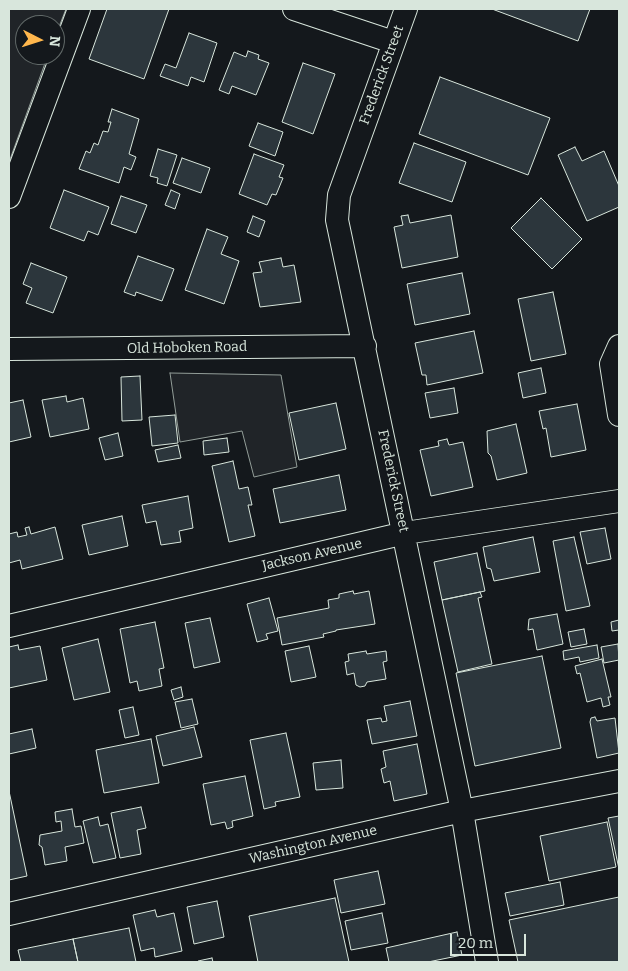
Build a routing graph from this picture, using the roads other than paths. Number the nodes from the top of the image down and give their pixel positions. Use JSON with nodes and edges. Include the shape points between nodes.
{"nodes":[{"id":1,"x":79,"y":9,"type":"edge"},
{"id":2,"x":294,"y":9,"type":"edge"},
{"id":3,"x":406,"y":9,"type":"edge"},
{"id":4,"x":393,"y":42,"type":"junction"},
{"id":5,"x":9,"y":197,"type":"edge"},
{"id":6,"x":365,"y":346,"type":"junction"},
{"id":7,"x":619,"y":346,"type":"edge"},
{"id":8,"x":9,"y":349,"type":"edge"},
{"id":9,"x":619,"y":416,"type":"edge"},
{"id":10,"x":619,"y":501,"type":"edge"},
{"id":11,"x":404,"y":533,"type":"junction"},
{"id":12,"x":9,"y":626,"type":"edge"},
{"id":13,"x":619,"y":781,"type":"edge"},
{"id":14,"x":462,"y":811,"type":"junction"},
{"id":15,"x":9,"y":914,"type":"edge"},
{"id":16,"x":487,"y":962,"type":"edge"}],
"edges":[{"from":1,"to":5,"type":"street"},
{"from":2,"to":4,"type":"street"},
{"from":3,"to":4,"type":"street","name":"Frederick Street"},
{"from":4,"to":6,"type":"street","name":"Frederick Street","via":[[339,195],[337,220]]},
{"from":6,"to":8,"type":"street","name":"Old Hoboken Road"},
{"from":6,"to":11,"type":"street","name":"Frederick Street"},
{"from":7,"to":9,"type":"street","via":[[611,364]]},
{"from":10,"to":11,"type":"street","name":"Jackson Avenue"},
{"from":11,"to":12,"type":"street","name":"Jackson Avenue"},
{"from":11,"to":14,"type":"street","name":"Frederick Street"},
{"from":13,"to":14,"type":"street","name":"Washington Avenue"},
{"from":14,"to":15,"type":"street","name":"Washington Avenue"},
{"from":14,"to":16,"type":"street","name":"Frederick Street"}]}
